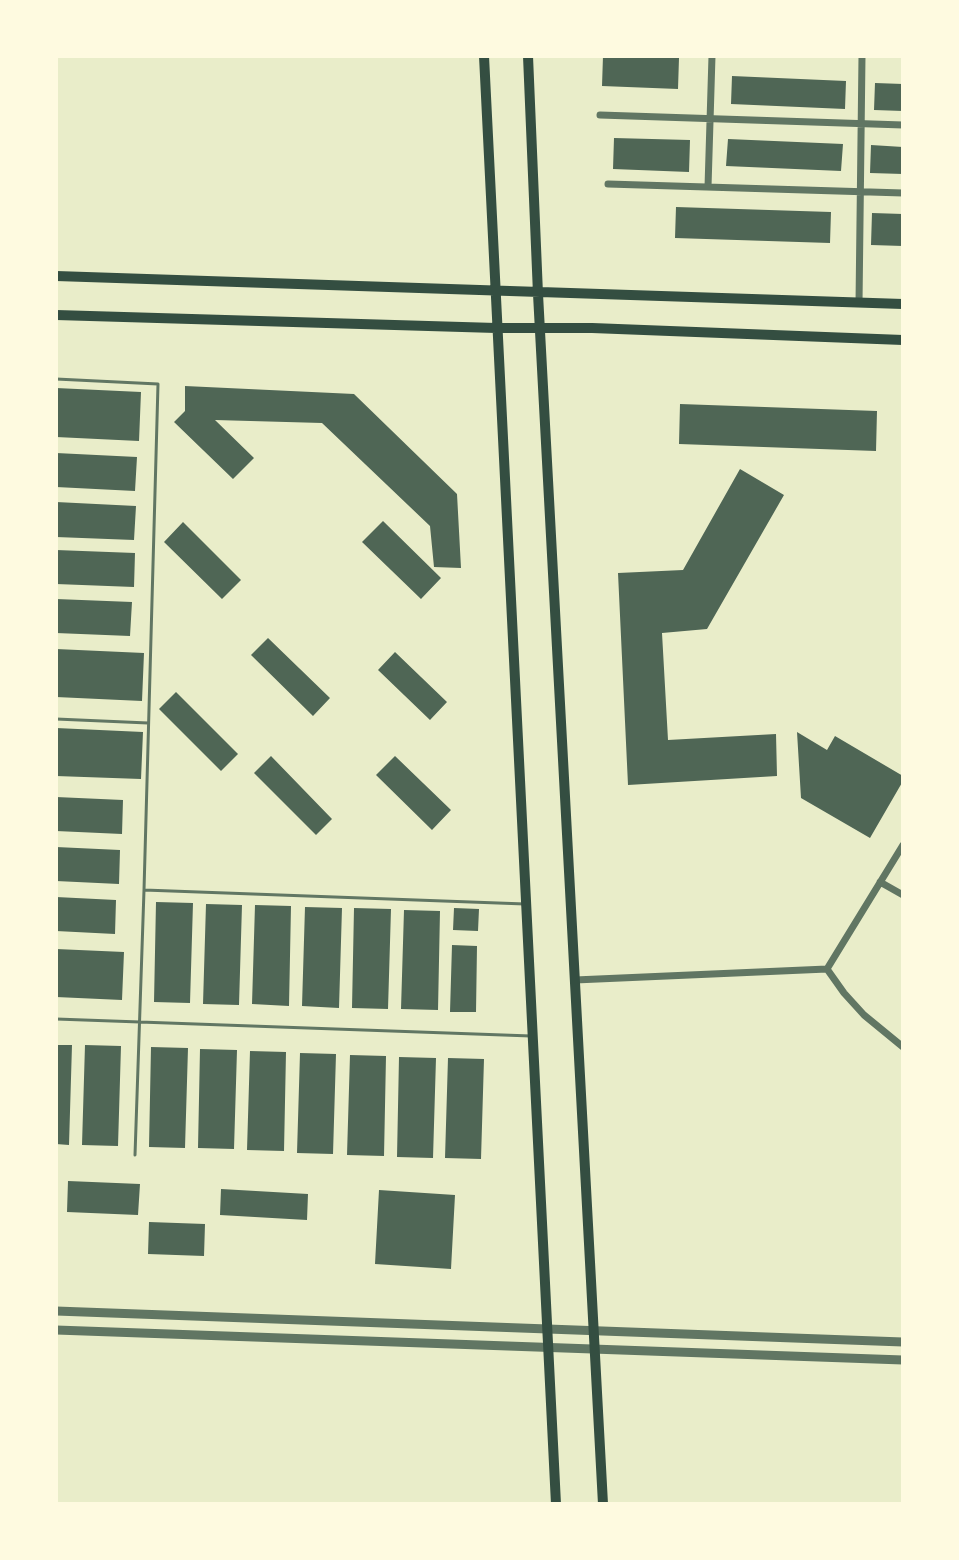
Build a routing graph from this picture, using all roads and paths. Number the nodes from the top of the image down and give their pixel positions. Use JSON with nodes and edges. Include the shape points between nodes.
{"nodes":[{"id":1,"x":484,"y":56,"type":"edge"},
{"id":2,"x":528,"y":56,"type":"edge"},
{"id":3,"x":712,"y":56,"type":"edge"},
{"id":4,"x":862,"y":56,"type":"edge"},
{"id":5,"x":600,"y":115,"type":"dead end"},
{"id":6,"x":710,"y":118,"type":"junction"},
{"id":7,"x":861,"y":123,"type":"junction"},
{"id":8,"x":903,"y":125,"type":"edge"},
{"id":9,"x":608,"y":184,"type":"dead end"},
{"id":10,"x":708,"y":187,"type":"junction"},
{"id":11,"x":860,"y":191,"type":"junction"},
{"id":12,"x":903,"y":193,"type":"edge"},
{"id":13,"x":56,"y":276,"type":"edge"},
{"id":14,"x":495,"y":291,"type":"junction"},
{"id":15,"x":538,"y":294,"type":"junction"},
{"id":16,"x":859,"y":303,"type":"junction"},
{"id":17,"x":903,"y":304,"type":"edge"},
{"id":18,"x":56,"y":315,"type":"edge"},
{"id":19,"x":496,"y":328,"type":"junction"},
{"id":20,"x":540,"y":328,"type":"junction"},
{"id":21,"x":903,"y":340,"type":"edge"},
{"id":22,"x":56,"y":379,"type":"edge"},
{"id":23,"x":56,"y":719,"type":"edge"},
{"id":24,"x":148,"y":723,"type":"junction"},
{"id":25,"x":903,"y":845,"type":"edge"},
{"id":26,"x":880,"y":882,"type":"junction"},
{"id":27,"x":144,"y":890,"type":"junction"},
{"id":28,"x":903,"y":895,"type":"edge"},
{"id":29,"x":525,"y":904,"type":"junction"},
{"id":30,"x":827,"y":969,"type":"junction"},
{"id":31,"x":575,"y":980,"type":"junction"},
{"id":32,"x":56,"y":1019,"type":"edge"},
{"id":33,"x":138,"y":1022,"type":"junction"},
{"id":34,"x":531,"y":1036,"type":"junction"},
{"id":35,"x":903,"y":1047,"type":"edge"},
{"id":36,"x":135,"y":1155,"type":"dead end"},
{"id":37,"x":56,"y":1311,"type":"edge"},
{"id":38,"x":546,"y":1328,"type":"junction"},
{"id":39,"x":56,"y":1330,"type":"edge"},
{"id":40,"x":594,"y":1330,"type":"junction"},
{"id":41,"x":903,"y":1342,"type":"edge"},
{"id":42,"x":547,"y":1347,"type":"junction"},
{"id":43,"x":595,"y":1349,"type":"junction"},
{"id":44,"x":903,"y":1360,"type":"edge"},
{"id":45,"x":556,"y":1504,"type":"edge"},
{"id":46,"x":603,"y":1504,"type":"edge"}],
"edges":[{"from":1,"to":14,"type":"main road"},
{"from":2,"to":15,"type":"main road"},
{"from":3,"to":6,"type":"street"},
{"from":4,"to":7,"type":"street"},
{"from":5,"to":6,"type":"street"},
{"from":6,"to":7,"type":"street"},
{"from":6,"to":10,"type":"street"},
{"from":7,"to":8,"type":"street"},
{"from":7,"to":11,"type":"street"},
{"from":9,"to":10,"type":"street"},
{"from":10,"to":11,"type":"street"},
{"from":11,"to":12,"type":"street"},
{"from":11,"to":16,"type":"street"},
{"from":13,"to":14,"type":"main road"},
{"from":14,"to":15,"type":"main road"},
{"from":14,"to":19,"type":"main road"},
{"from":15,"to":16,"type":"main road"},
{"from":15,"to":20,"type":"main road"},
{"from":16,"to":17,"type":"main road"},
{"from":18,"to":19,"type":"main road"},
{"from":19,"to":20,"type":"main road"},
{"from":19,"to":29,"type":"main road"},
{"from":20,"to":21,"type":"main road"},
{"from":20,"to":31,"type":"main road"},
{"from":22,"to":24,"type":"lane","via":[[158,384]]},
{"from":23,"to":24,"type":"lane"},
{"from":24,"to":27,"type":"lane"},
{"from":25,"to":26,"type":"street"},
{"from":26,"to":28,"type":"street"},
{"from":26,"to":30,"type":"street"},
{"from":27,"to":29,"type":"lane"},
{"from":27,"to":33,"type":"lane"},
{"from":29,"to":34,"type":"main road"},
{"from":30,"to":31,"type":"street"},
{"from":30,"to":35,"type":"street","via":[[864,1015]]},
{"from":31,"to":40,"type":"main road"},
{"from":32,"to":33,"type":"lane"},
{"from":33,"to":34,"type":"lane"},
{"from":33,"to":36,"type":"lane"},
{"from":34,"to":38,"type":"main road"},
{"from":37,"to":38,"type":"street"},
{"from":38,"to":40,"type":"street"},
{"from":38,"to":42,"type":"main road"},
{"from":39,"to":42,"type":"street"},
{"from":40,"to":41,"type":"street"},
{"from":40,"to":43,"type":"main road"},
{"from":42,"to":43,"type":"street"},
{"from":42,"to":45,"type":"main road"},
{"from":43,"to":44,"type":"street"},
{"from":43,"to":46,"type":"main road"}]}
